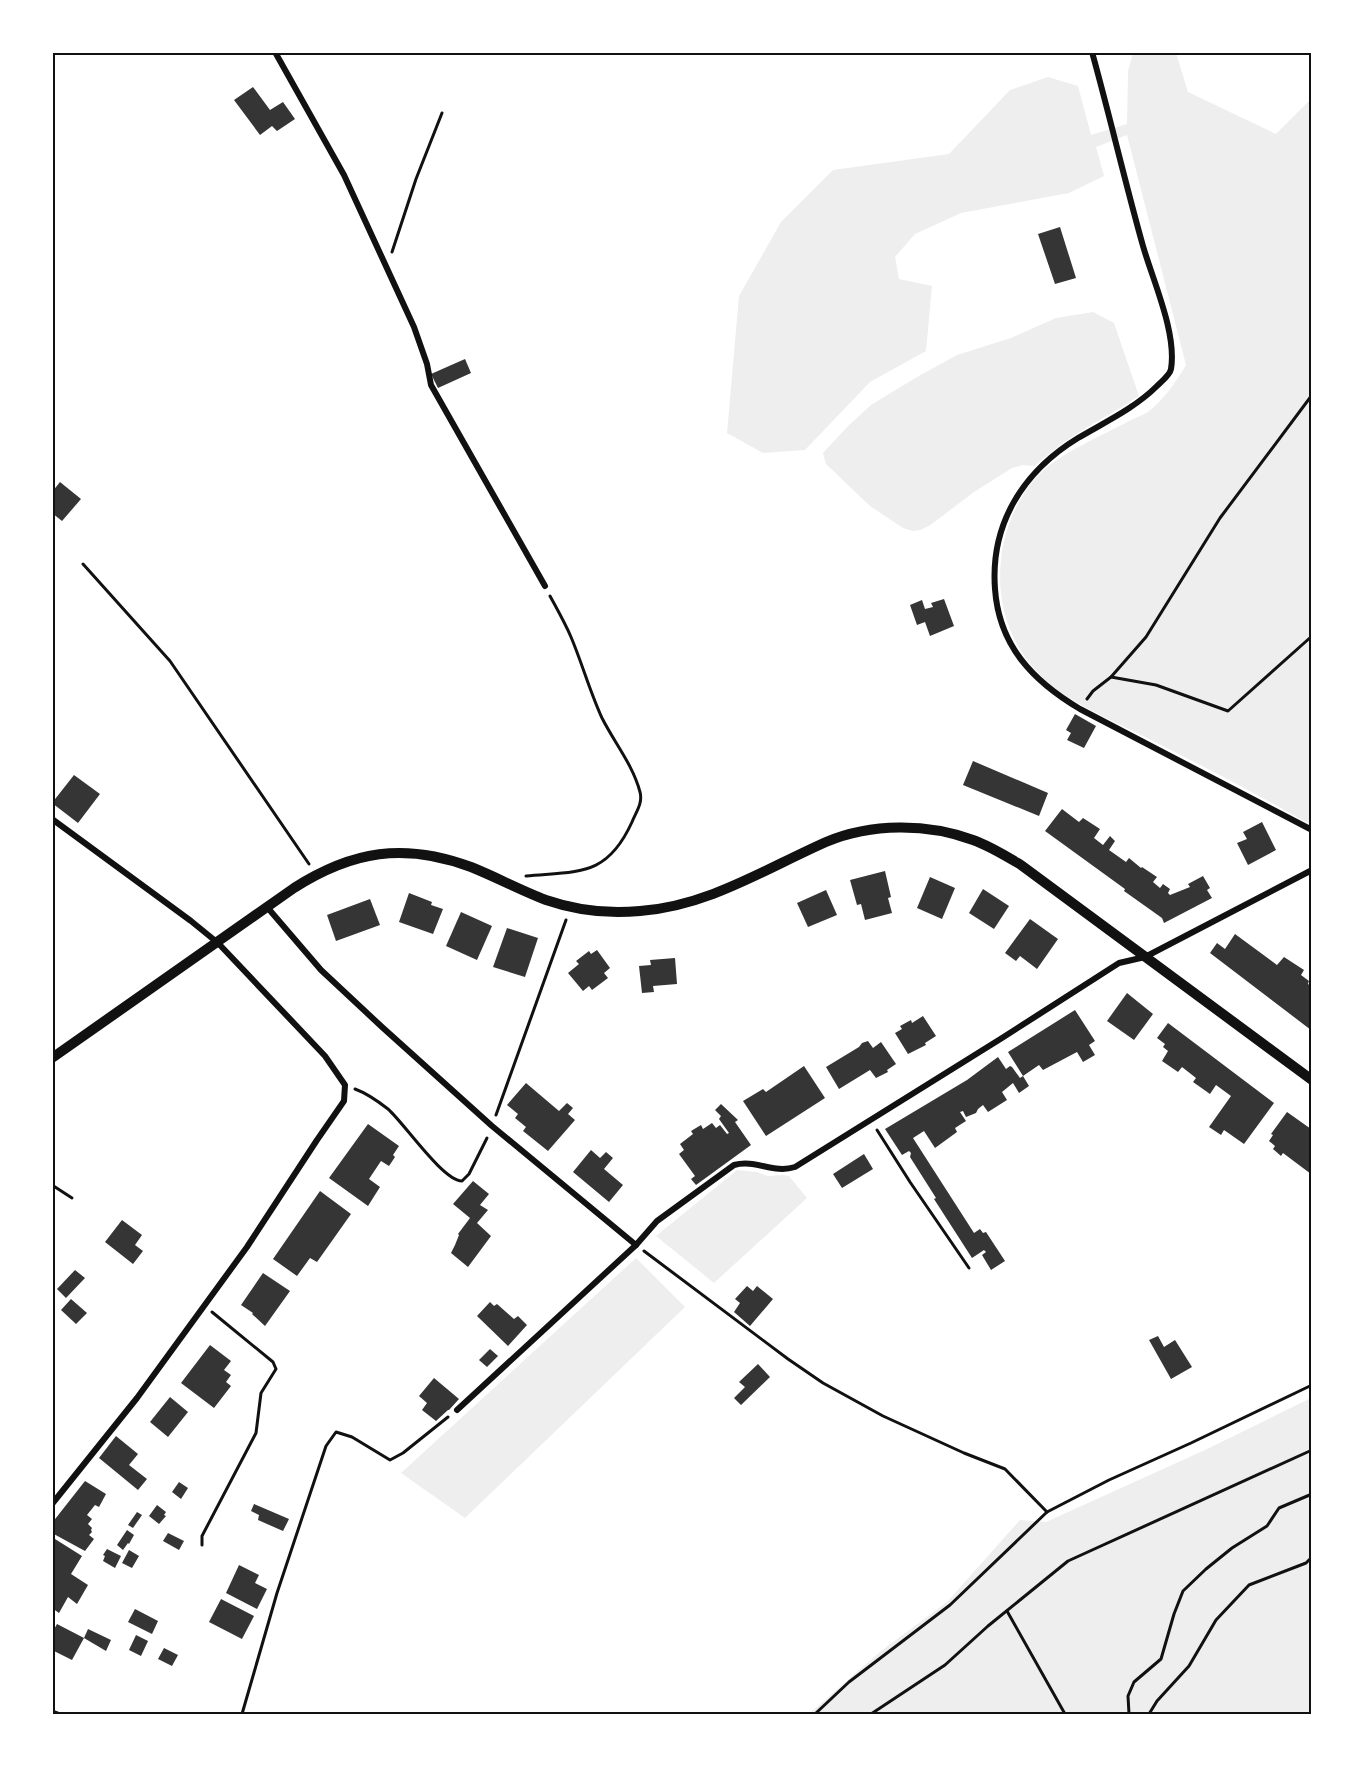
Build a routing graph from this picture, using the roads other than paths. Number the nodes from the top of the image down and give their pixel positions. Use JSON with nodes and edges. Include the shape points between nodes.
{"nodes":[{"id":1,"x":275,"y":52,"type":"edge"},
{"id":2,"x":1092,"y":52,"type":"edge"},
{"id":3,"x":545,"y":586,"type":"road end"},
{"id":4,"x":52,"y":819,"type":"edge"},
{"id":5,"x":1311,"y":830,"type":"edge"},
{"id":6,"x":1311,"y":870,"type":"edge"},
{"id":7,"x":267,"y":907,"type":"junction"},
{"id":8,"x":218,"y":943,"type":"junction"},
{"id":9,"x":1145,"y":957,"type":"junction"},
{"id":10,"x":52,"y":1058,"type":"edge"},
{"id":11,"x":1311,"y":1080,"type":"edge"},
{"id":12,"x":636,"y":1245,"type":"junction"},
{"id":13,"x":457,"y":1410,"type":"road end"},
{"id":14,"x":52,"y":1504,"type":"edge"}],
"edges":[{"from":1,"to":3,"type":"street","via":[[344,175],[414,327],[431,385]]},
{"from":2,"to":5,"type":"street","via":[[1165,315],[1173,350],[1171,372],[1144,399],[1058,452],[1026,483],[1003,525],[997,549],[994,579],[1000,619],[1017,653],[1046,687],[1080,709]]},
{"from":4,"to":8,"type":"street"},
{"from":6,"to":9,"type":"street"},
{"from":7,"to":8,"type":"street"},
{"from":7,"to":9,"type":"street","via":[[316,874],[356,858],[404,853],[451,861],[570,907],[638,912],[682,905],[725,890],[852,834],[915,828],[954,834],[992,848]]},
{"from":7,"to":12,"type":"street","via":[[321,970],[390,1035]]},
{"from":8,"to":10,"type":"street"},
{"from":8,"to":14,"type":"street","via":[[325,1056],[345,1085],[344,1101],[205,1307]]},
{"from":9,"to":11,"type":"street"},
{"from":9,"to":12,"type":"street","via":[[1119,963],[795,1167],[785,1170],[744,1162],[734,1165],[657,1221]]},
{"from":12,"to":13,"type":"street"}]}
